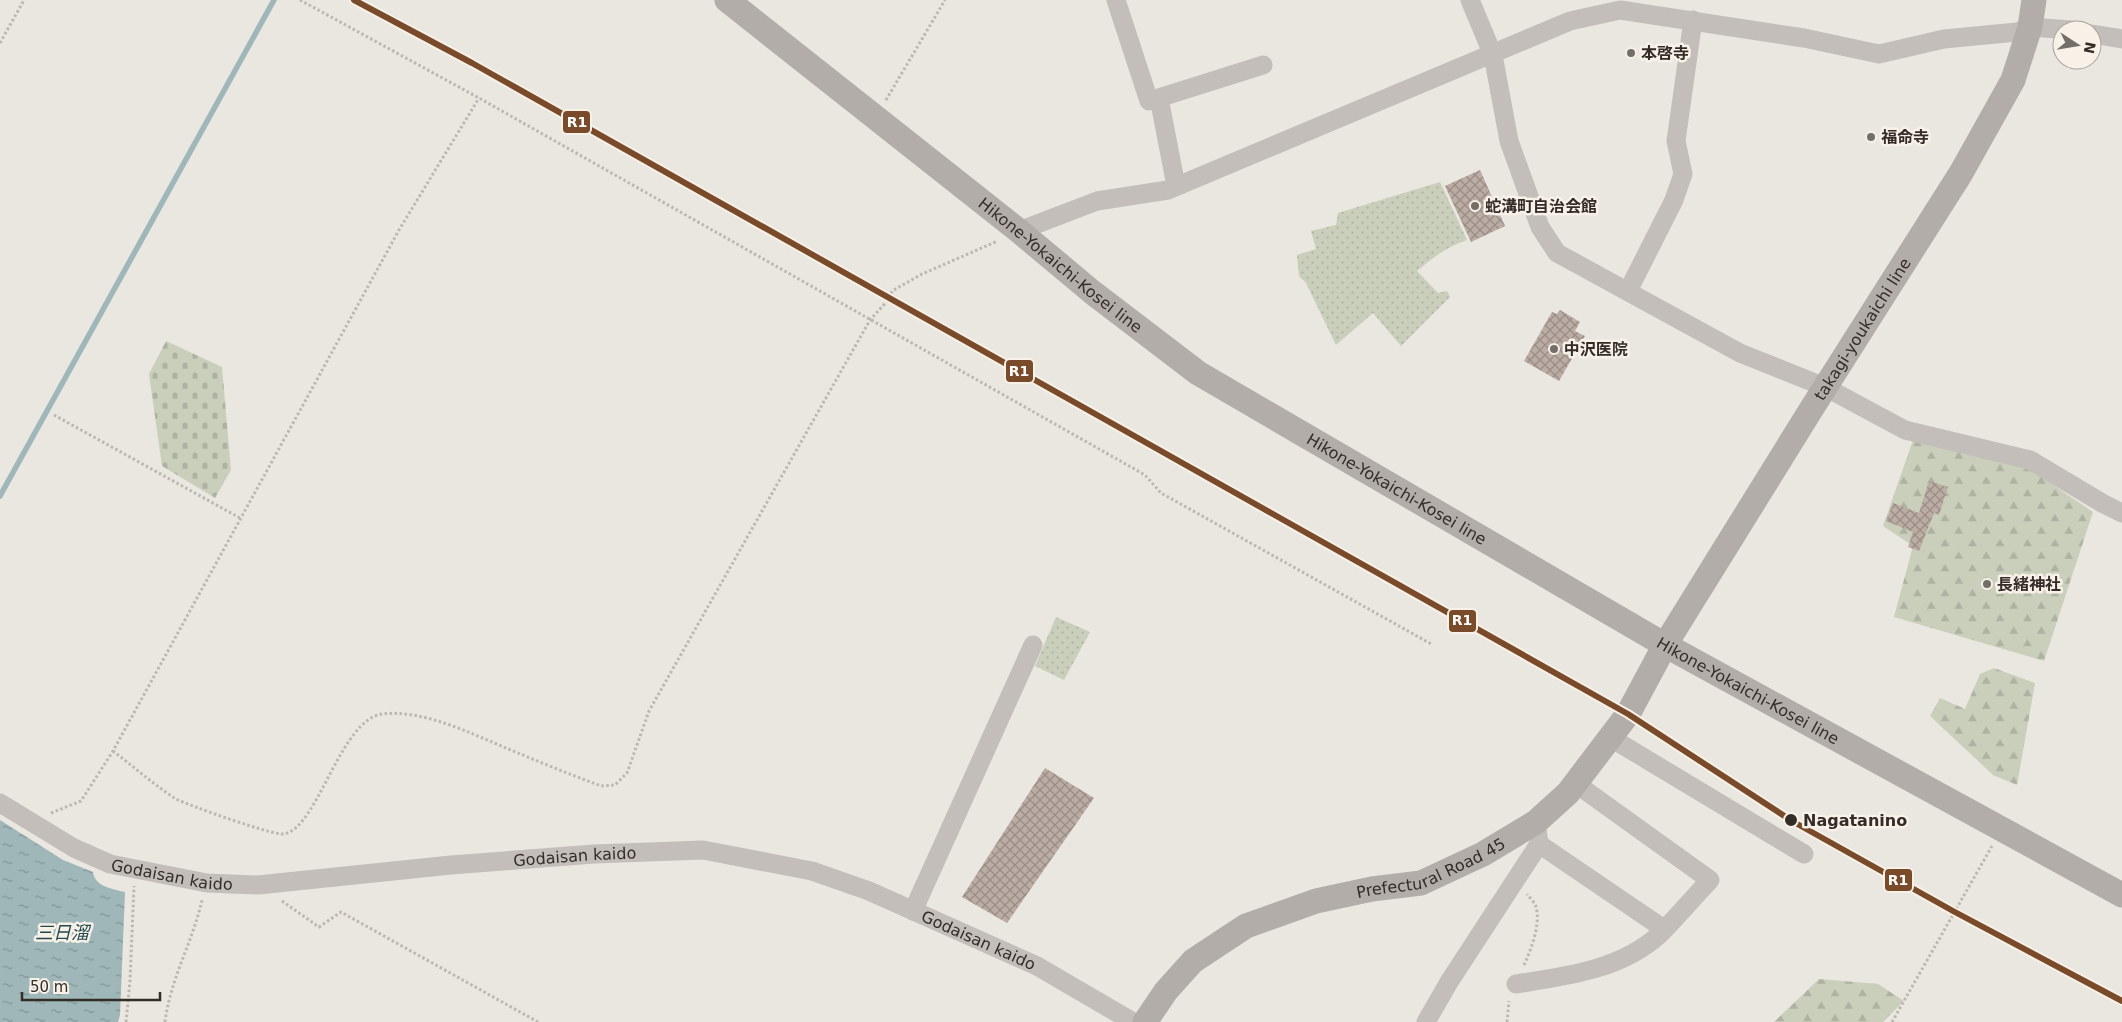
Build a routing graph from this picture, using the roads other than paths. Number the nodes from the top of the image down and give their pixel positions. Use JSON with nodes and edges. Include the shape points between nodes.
{"nodes":[{"id":1,"x":727,"y":0,"type":"edge"},
{"id":2,"x":1116,"y":0,"type":"edge"},
{"id":3,"x":1470,"y":0,"type":"edge"},
{"id":4,"x":2034,"y":0,"type":"edge"},
{"id":5,"x":1693,"y":20,"type":"junction"},
{"id":6,"x":2030,"y":27,"type":"junction"},
{"id":7,"x":2052,"y":29,"type":"edge"},
{"id":8,"x":2102,"y":36,"type":"edge"},
{"id":9,"x":2122,"y":39,"type":"edge"},
{"id":10,"x":1493,"y":55,"type":"junction"},
{"id":11,"x":1263,"y":64,"type":"dead end"},
{"id":12,"x":1159,"y":98,"type":"junction"},
{"id":13,"x":1176,"y":186,"type":"junction"},
{"id":14,"x":1019,"y":231,"type":"junction"},
{"id":15,"x":1628,"y":291,"type":"junction"},
{"id":16,"x":1825,"y":387,"type":"junction"},
{"id":17,"x":2122,"y":513,"type":"edge"},
{"id":18,"x":1033,"y":645,"type":"dead end"},
{"id":19,"x":1665,"y":646,"type":"junction"},
{"id":20,"x":1611,"y":738,"type":"junction"},
{"id":21,"x":1576,"y":783,"type":"junction"},
{"id":22,"x":0,"y":803,"type":"edge"},
{"id":23,"x":1538,"y":833,"type":"junction"},
{"id":24,"x":1804,"y":854,"type":"dead end"},
{"id":25,"x":2122,"y":895,"type":"edge"},
{"id":26,"x":914,"y":911,"type":"junction"},
{"id":27,"x":1664,"y":929,"type":"junction"},
{"id":28,"x":1516,"y":984,"type":"road end"},
{"id":29,"x":1133,"y":1022,"type":"edge"},
{"id":30,"x":1145,"y":1022,"type":"edge"},
{"id":31,"x":1426,"y":1022,"type":"edge"}],
"edges":[{"from":1,"to":14,"type":"main road","name":"Hikone-Yokaichi-Kosei line"},
{"from":2,"to":12,"type":"street","via":[[1150,101]]},
{"from":3,"to":10,"type":"street"},
{"from":4,"to":6,"type":"main road","name":"takagi-youkaichi line"},
{"from":5,"to":6,"type":"street","via":[[1879,54],[1944,39],[2017,32]]},
{"from":5,"to":10,"type":"street","via":[[1620,10],[1570,21]]},
{"from":5,"to":15,"type":"street","via":[[1676,141],[1683,174],[1674,200]]},
{"from":6,"to":7,"type":"street"},
{"from":6,"to":16,"type":"main road","name":"takagi-youkaichi line","via":[[2013,80],[1961,174]]},
{"from":8,"to":9,"type":"street"},
{"from":10,"to":13,"type":"street"},
{"from":10,"to":15,"type":"street","via":[[1509,141],[1540,227],[1557,253]]},
{"from":11,"to":12,"type":"street"},
{"from":12,"to":13,"type":"street"},
{"from":13,"to":14,"type":"street","via":[[1096,201]]},
{"from":14,"to":19,"type":"main road","name":"Hikone-Yokaichi-Kosei line","via":[[1198,373]]},
{"from":15,"to":16,"type":"street","via":[[1740,353]]},
{"from":16,"to":17,"type":"street","via":[[1905,430],[2030,460]]},
{"from":16,"to":19,"type":"main road","name":"takagi-youkaichi line"},
{"from":18,"to":26,"type":"street"},
{"from":19,"to":20,"type":"main road","name":"Prefectural Road 45","via":[[1628,714]]},
{"from":19,"to":25,"type":"main road","name":"Hikone-Yokaichi-Kosei line"},
{"from":20,"to":21,"type":"main road","name":"Prefectural Road 45"},
{"from":20,"to":24,"type":"street"},
{"from":21,"to":23,"type":"main road","name":"Prefectural Road 45"},
{"from":21,"to":27,"type":"street","via":[[1710,880]]},
{"from":22,"to":26,"type":"street","name":"Godaisan kaido","via":[[74,848],[110,864],[207,883],[258,885],[451,865],[703,850],[812,871]]},
{"from":23,"to":27,"type":"street"},
{"from":23,"to":30,"type":"main road","name":"Prefectural Road 45","via":[[1421,883],[1316,901],[1246,926],[1193,961],[1166,991]]},
{"from":23,"to":31,"type":"street"},
{"from":26,"to":29,"type":"street","name":"Godaisan kaido","via":[[1037,966]]},
{"from":27,"to":28,"type":"street","via":[[1630,954],[1585,973]]}]}
